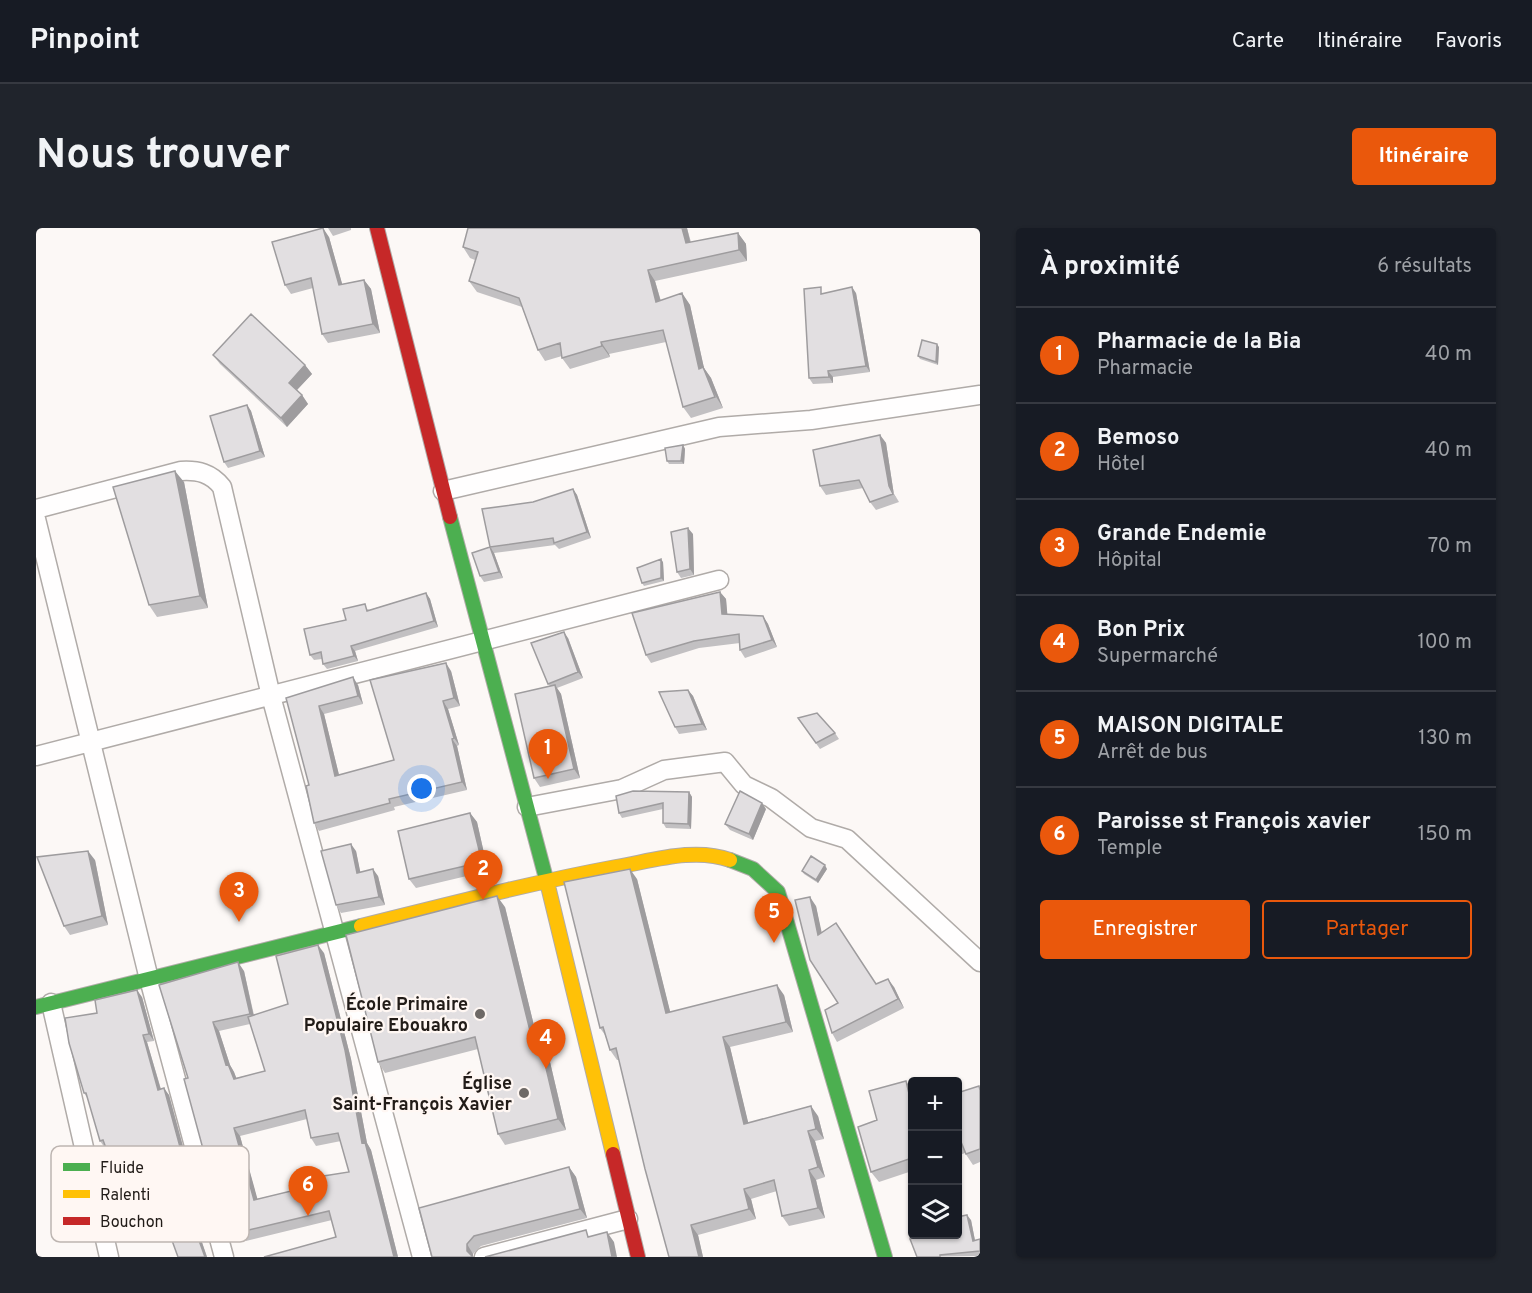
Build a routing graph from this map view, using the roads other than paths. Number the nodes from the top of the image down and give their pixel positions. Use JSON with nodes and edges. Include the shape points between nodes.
{"nodes":[{"id":1,"x":377,"y":228,"type":"edge"},
{"id":2,"x":980,"y":395,"type":"edge"},
{"id":3,"x":443,"y":492,"type":"junction"},
{"id":4,"x":36,"y":509,"type":"edge"},
{"id":5,"x":36,"y":519,"type":"edge"},
{"id":6,"x":719,"y":580,"type":"dead end"},
{"id":7,"x":483,"y":641,"type":"junction"},
{"id":8,"x":271,"y":696,"type":"junction"},
{"id":9,"x":90,"y":742,"type":"junction"},
{"id":10,"x":36,"y":756,"type":"edge"},
{"id":11,"x":527,"y":807,"type":"junction"},
{"id":12,"x":546,"y":880,"type":"junction"},
{"id":13,"x":334,"y":933,"type":"junction"},
{"id":14,"x":980,"y":962,"type":"edge"},
{"id":15,"x":149,"y":979,"type":"junction"},
{"id":16,"x":43,"y":1005,"type":"edge"},
{"id":17,"x":80,"y":1146,"type":"edge"},
{"id":18,"x":194,"y":1146,"type":"edge"},
{"id":19,"x":628,"y":1219,"type":"junction"},
{"id":20,"x":105,"y":1242,"type":"edge"},
{"id":21,"x":220,"y":1242,"type":"edge"},
{"id":22,"x":109,"y":1257,"type":"edge"},
{"id":23,"x":224,"y":1257,"type":"edge"},
{"id":24,"x":422,"y":1257,"type":"edge"},
{"id":25,"x":484,"y":1257,"type":"edge"},
{"id":26,"x":638,"y":1257,"type":"edge"},
{"id":27,"x":885,"y":1257,"type":"edge"}],
"edges":[{"from":1,"to":3,"type":"street"},
{"from":2,"to":3,"type":"street","via":[[811,420],[719,427]]},
{"from":3,"to":7,"type":"street"},
{"from":4,"to":8,"type":"street","via":[[181,471],[216,479],[222,487]]},
{"from":5,"to":9,"type":"street"},
{"from":6,"to":7,"type":"street"},
{"from":7,"to":8,"type":"street"},
{"from":7,"to":11,"type":"street"},
{"from":8,"to":9,"type":"street"},
{"from":8,"to":13,"type":"street"},
{"from":9,"to":10,"type":"street"},
{"from":9,"to":15,"type":"street"},
{"from":11,"to":12,"type":"street"},
{"from":11,"to":14,"type":"street","via":[[622,789],[664,770],[725,762],[744,785],[771,798],[811,828],[847,839]]},
{"from":12,"to":13,"type":"street"},
{"from":12,"to":19,"type":"street"},
{"from":12,"to":27,"type":"street","via":[[684,855],[722,857],[753,869],[778,891]]},
{"from":13,"to":15,"type":"street"},
{"from":13,"to":24,"type":"street"},
{"from":15,"to":16,"type":"street"},
{"from":15,"to":18,"type":"street"},
{"from":16,"to":17,"type":"street"},
{"from":19,"to":25,"type":"street"},
{"from":19,"to":26,"type":"street"},
{"from":20,"to":22,"type":"street"},
{"from":21,"to":23,"type":"street"}]}
